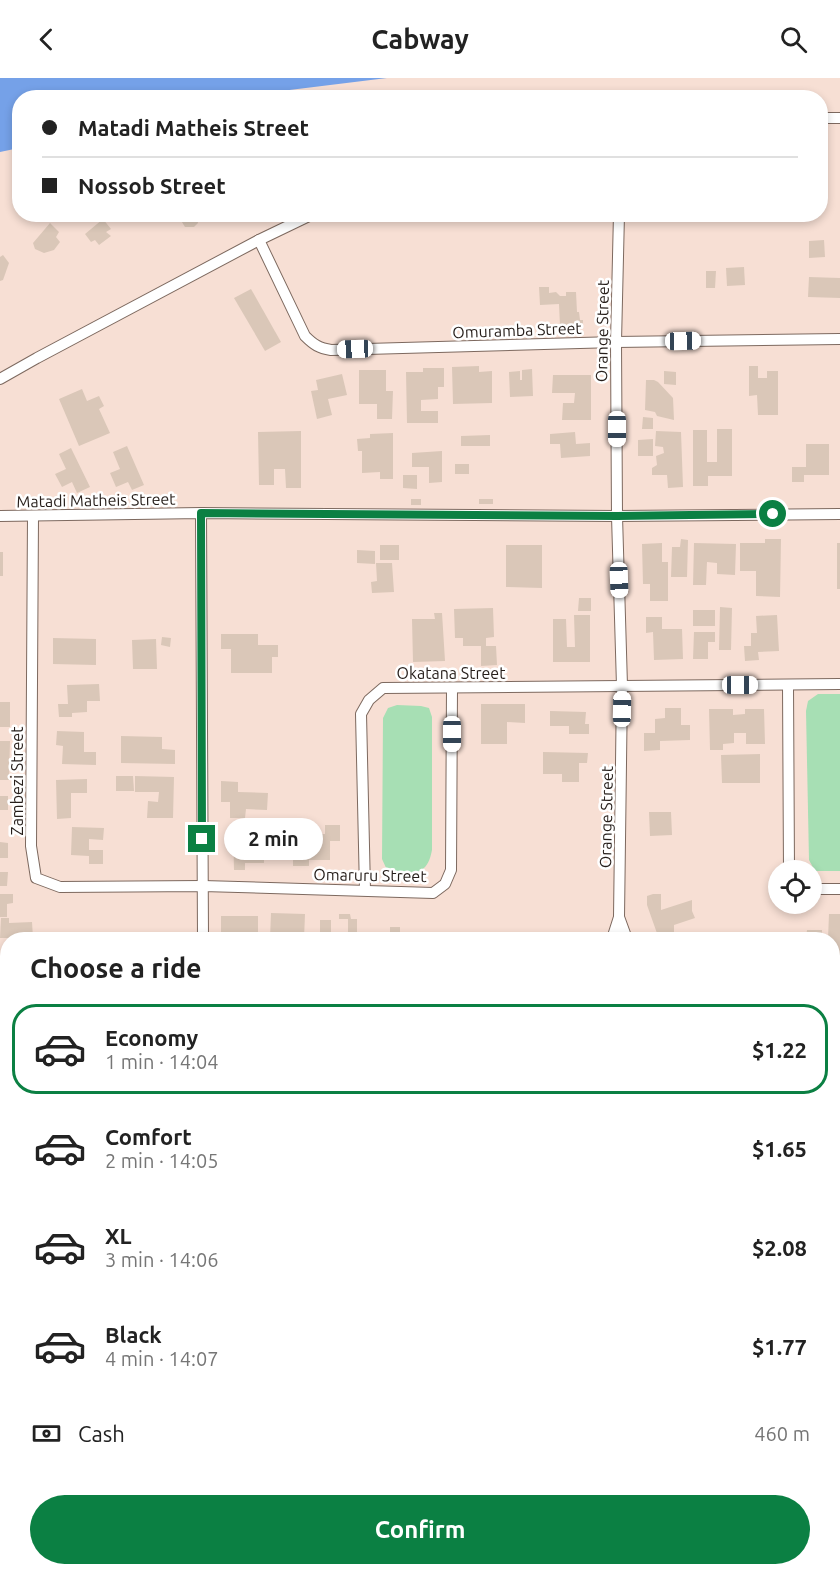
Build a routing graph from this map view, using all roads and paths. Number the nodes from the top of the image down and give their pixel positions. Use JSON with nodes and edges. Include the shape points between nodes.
{"nodes":[{"id":1,"x":297,"y":222,"type":"edge"},
{"id":2,"x":619,"y":222,"type":"edge"},
{"id":3,"x":260,"y":240,"type":"junction"},
{"id":4,"x":840,"y":339,"type":"edge"},
{"id":5,"x":616,"y":342,"type":"junction"},
{"id":6,"x":0,"y":380,"type":"edge"},
{"id":7,"x":201,"y":513,"type":"junction"},
{"id":8,"x":840,"y":514,"type":"edge"},
{"id":9,"x":0,"y":516,"type":"edge"},
{"id":10,"x":33,"y":516,"type":"junction"},
{"id":11,"x":617,"y":516,"type":"junction"},
{"id":12,"x":840,"y":684,"type":"edge"},
{"id":13,"x":788,"y":685,"type":"junction"},
{"id":14,"x":622,"y":686,"type":"junction"},
{"id":15,"x":452,"y":688,"type":"junction"},
{"id":16,"x":789,"y":860,"type":"edge"},
{"id":17,"x":202,"y":886,"type":"junction"},
{"id":18,"x":822,"y":889,"type":"edge"},
{"id":19,"x":840,"y":889,"type":"edge"},
{"id":20,"x":365,"y":891,"type":"junction"},
{"id":21,"x":619,"y":917,"type":"junction"},
{"id":22,"x":203,"y":932,"type":"edge"},
{"id":23,"x":614,"y":932,"type":"edge"},
{"id":24,"x":624,"y":932,"type":"edge"}],
"edges":[{"from":1,"to":3,"type":"street"},
{"from":2,"to":5,"type":"street","name":"Orange Street"},
{"from":3,"to":5,"type":"street","name":"Omuramba Street","via":[[305,336],[320,348]]},
{"from":3,"to":6,"type":"street"},
{"from":4,"to":5,"type":"street","name":"Omuramba Street"},
{"from":5,"to":11,"type":"street","name":"Orange Street"},
{"from":7,"to":10,"type":"street","name":"Matadi Matheis Street"},
{"from":7,"to":11,"type":"street","name":"Matadi Matheis Street"},
{"from":7,"to":17,"type":"street"},
{"from":8,"to":11,"type":"street","name":"Matadi Matheis Street"},
{"from":9,"to":10,"type":"street","name":"Matadi Matheis Street"},
{"from":10,"to":17,"type":"street","name":"Zambezi Street","via":[[31,846],[36,878],[60,887]]},
{"from":11,"to":14,"type":"street","name":"Orange Street"},
{"from":12,"to":13,"type":"street","name":"Okatana Street"},
{"from":13,"to":14,"type":"street","name":"Okatana Street"},
{"from":13,"to":16,"type":"street"},
{"from":14,"to":15,"type":"street","name":"Okatana Street"},
{"from":14,"to":21,"type":"street","name":"Orange Street"},
{"from":15,"to":20,"type":"street","name":"Omaruru Street","via":[[451,870],[445,884],[432,893]]},
{"from":15,"to":20,"type":"street","name":"Okatana Street","via":[[383,688],[369,699],[361,714]]},
{"from":17,"to":20,"type":"street","name":"Omaruru Street"},
{"from":17,"to":22,"type":"street"},
{"from":18,"to":19,"type":"street"},
{"from":21,"to":23,"type":"street","name":"Orange Street"},
{"from":21,"to":24,"type":"street","name":"Orange Street"}]}
